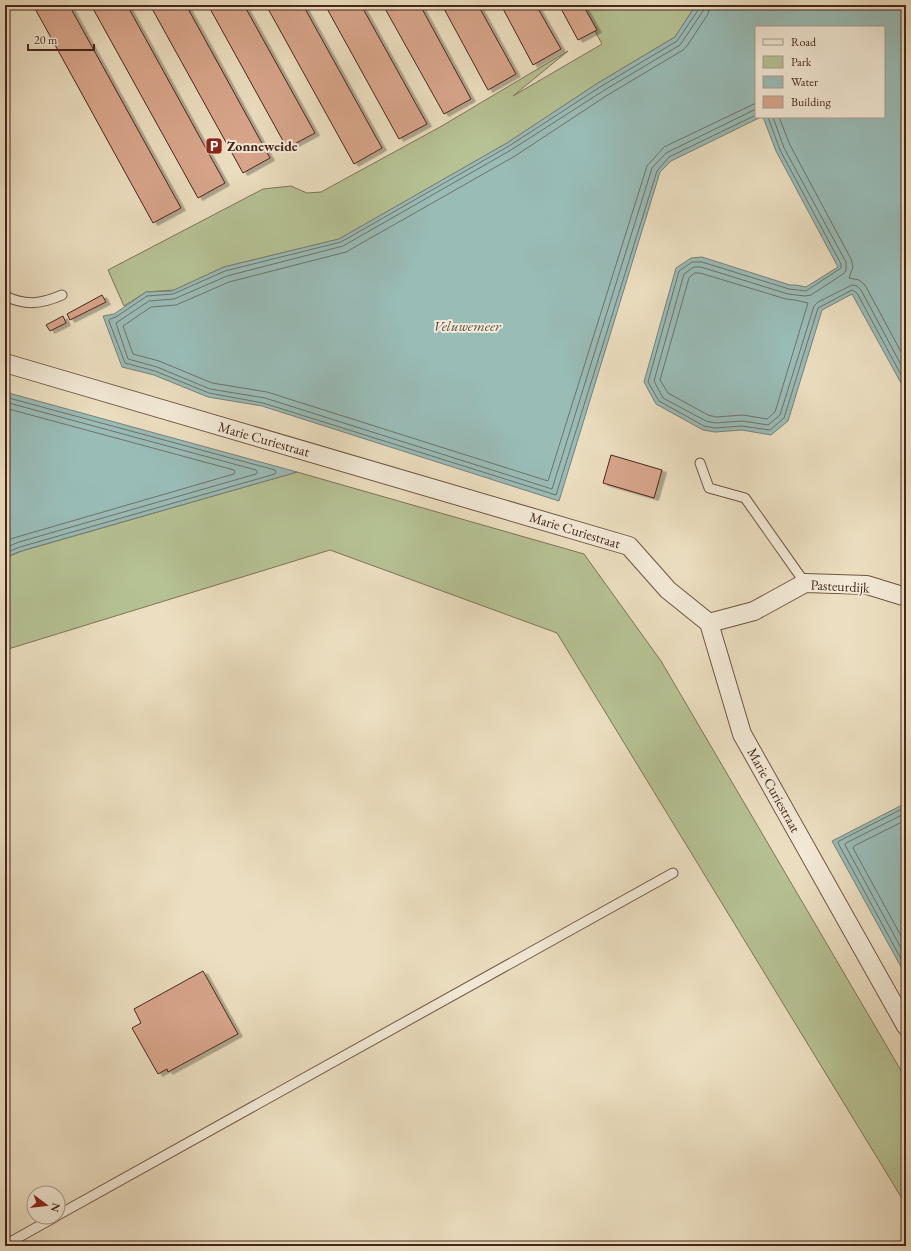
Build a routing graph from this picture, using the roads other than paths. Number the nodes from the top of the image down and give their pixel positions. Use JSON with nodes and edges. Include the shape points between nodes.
{"nodes":[{"id":1,"x":62,"y":295,"type":"dead end"},
{"id":2,"x":5,"y":296,"type":"edge"},
{"id":3,"x":5,"y":363,"type":"edge"},
{"id":4,"x":700,"y":463,"type":"dead end"},
{"id":5,"x":805,"y":583,"type":"junction"},
{"id":6,"x":906,"y":597,"type":"edge"},
{"id":7,"x":708,"y":623,"type":"junction"},
{"id":8,"x":673,"y":873,"type":"dead end"},
{"id":9,"x":906,"y":1026,"type":"edge"},
{"id":10,"x":66,"y":1211,"type":"edge"},
{"id":11,"x":41,"y":1225,"type":"edge"},
{"id":12,"x":5,"y":1245,"type":"edge"}],
"edges":[{"from":1,"to":2,"type":"lane","via":[[30,304]]},
{"from":3,"to":7,"type":"street","name":"Marie Curiestraat","via":[[629,546],[668,590]]},
{"from":4,"to":5,"type":"lane","via":[[709,488],[745,498]]},
{"from":5,"to":6,"type":"street","name":"Pasteurdijk","via":[[867,586]]},
{"from":5,"to":7,"type":"street","name":"Pasteurdijk","via":[[754,611]]},
{"from":7,"to":9,"type":"street","name":"Marie Curiestraat","via":[[742,734]]},
{"from":8,"to":10,"type":"lane"},
{"from":11,"to":12,"type":"lane"}]}
